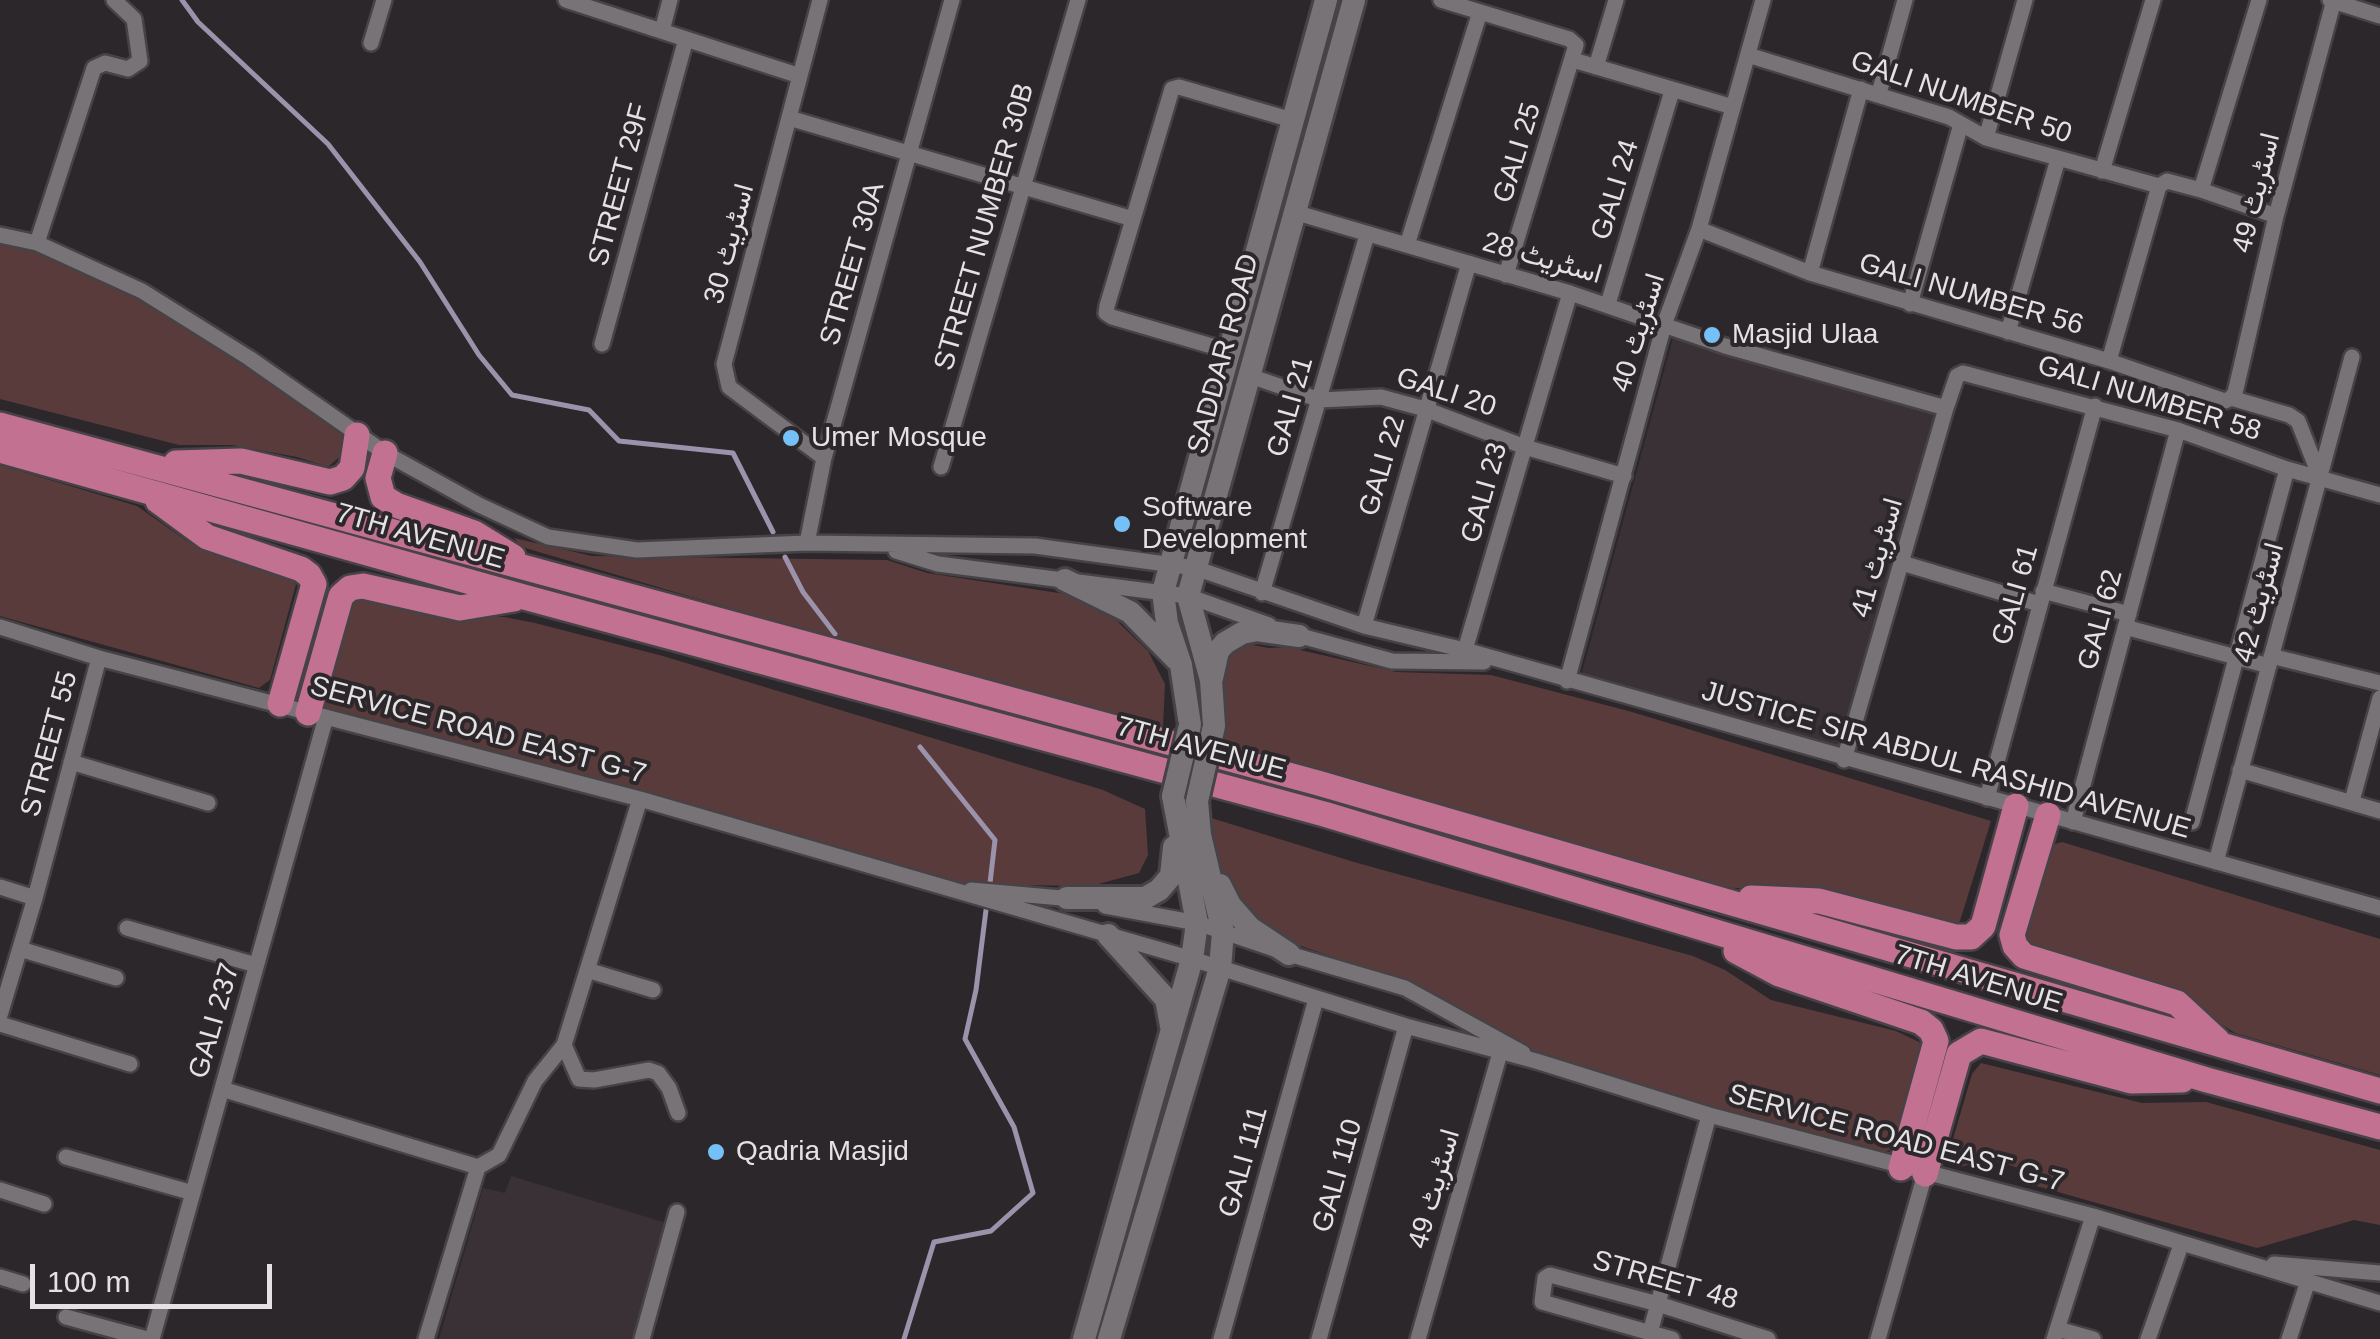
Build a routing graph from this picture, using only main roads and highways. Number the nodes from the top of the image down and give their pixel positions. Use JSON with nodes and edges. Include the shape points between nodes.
{"nodes":[{"id":1,"x":0,"y":425,"type":"edge"},
{"id":2,"x":357,"y":435,"type":"road end"},
{"id":3,"x":0,"y":450,"type":"edge"},
{"id":4,"x":385,"y":453,"type":"road end"},
{"id":5,"x":151,"y":464,"type":"junction"},
{"id":6,"x":140,"y":489,"type":"junction"},
{"id":7,"x":538,"y":573,"type":"junction"},
{"id":8,"x":524,"y":597,"type":"junction"},
{"id":9,"x":280,"y":704,"type":"road end"},
{"id":10,"x":317,"y":715,"type":"road end"},
{"id":11,"x":2016,"y":806,"type":"road end"},
{"id":12,"x":2060,"y":819,"type":"road end"},
{"id":13,"x":1711,"y":897,"type":"junction"},
{"id":14,"x":1689,"y":925,"type":"junction"},
{"id":15,"x":2223,"y":1046,"type":"junction"},
{"id":16,"x":2207,"y":1080,"type":"junction"},
{"id":17,"x":2380,"y":1091,"type":"edge"},
{"id":18,"x":2380,"y":1127,"type":"edge"}],
"edges":[{"from":1,"to":5,"type":"main road","name":"7TH AVENUE"},
{"from":2,"to":5,"type":"main road","via":[[352,468],[330,482],[241,462]]},
{"from":3,"to":6,"type":"main road","name":"7TH AVENUE"},
{"from":4,"to":7,"type":"main road","via":[[378,478],[383,496],[474,533]]},
{"from":5,"to":7,"type":"main road","name":"7TH AVENUE"},
{"from":6,"to":8,"type":"main road","name":"7TH AVENUE"},
{"from":6,"to":9,"type":"main road","via":[[208,536],[309,574],[314,584]]},
{"from":7,"to":13,"type":"main road","name":"7TH AVENUE","via":[[1318,782]]},
{"from":8,"to":10,"type":"main road","via":[[460,608],[350,588],[341,596]]},
{"from":8,"to":14,"type":"main road","name":"7TH AVENUE","via":[[1324,814]]},
{"from":11,"to":13,"type":"main road","via":[[1983,926],[1971,936],[1956,938],[1820,901]]},
{"from":12,"to":15,"type":"main road","via":[[2012,934],[2014,946],[2024,956],[2177,1003]]},
{"from":13,"to":15,"type":"main road","name":"7TH AVENUE"},
{"from":14,"to":16,"type":"main road","name":"7TH AVENUE"},
{"from":14,"to":16,"type":"main road","via":[[1779,974],[1931,1030],[1936,1041],[1913,1171],[1959,1054],[1981,1041],[2131,1081]]},
{"from":15,"to":17,"type":"main road","name":"7TH AVENUE"},
{"from":16,"to":18,"type":"main road","name":"7TH AVENUE"}]}
